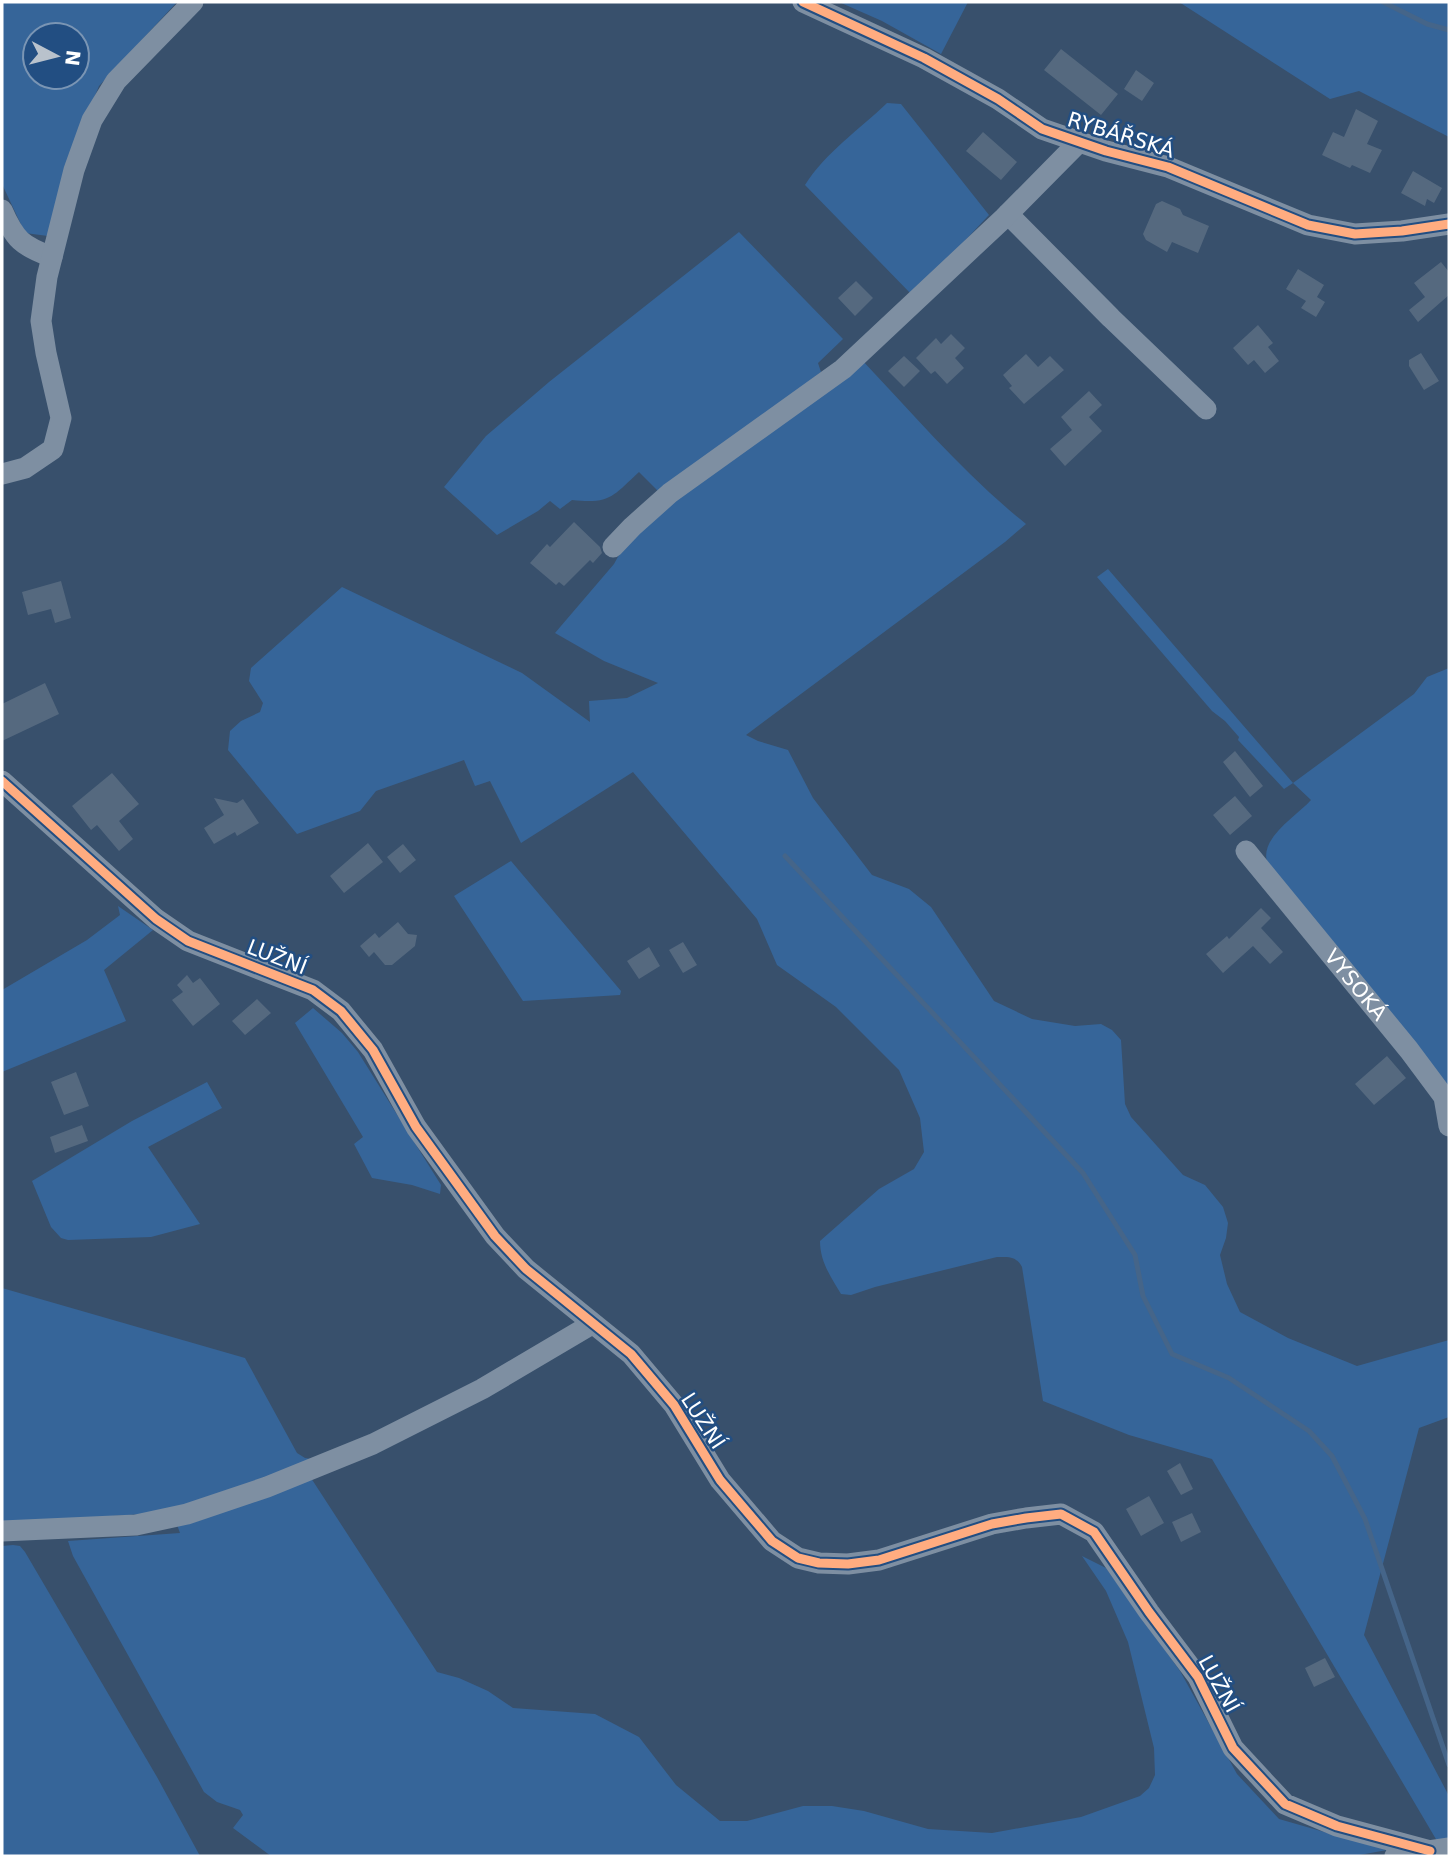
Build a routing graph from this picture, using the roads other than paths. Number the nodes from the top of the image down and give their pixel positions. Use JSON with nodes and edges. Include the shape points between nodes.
{"nodes":[{"id":1,"x":193,"y":2,"type":"edge"},
{"id":2,"x":803,"y":2,"type":"edge"},
{"id":3,"x":1079,"y":142,"type":"junction"},
{"id":4,"x":2,"y":210,"type":"edge"},
{"id":5,"x":1008,"y":214,"type":"junction"},
{"id":6,"x":1449,"y":224,"type":"edge"},
{"id":7,"x":52,"y":257,"type":"junction"},
{"id":8,"x":1206,"y":409,"type":"dead end"},
{"id":9,"x":2,"y":474,"type":"edge"},
{"id":10,"x":613,"y":547,"type":"dead end"},
{"id":11,"x":2,"y":781,"type":"edge"},
{"id":12,"x":1246,"y":851,"type":"dead end"},
{"id":13,"x":1446,"y":1096,"type":"edge"},
{"id":14,"x":1449,"y":1126,"type":"edge"},
{"id":15,"x":592,"y":1324,"type":"junction"},
{"id":16,"x":2,"y":1531,"type":"edge"},
{"id":17,"x":1440,"y":1849,"type":"edge"},
{"id":18,"x":1395,"y":1856,"type":"edge"}],
"edges":[{"from":1,"to":7,"type":"street","via":[[116,81],[92,120]]},
{"from":2,"to":3,"type":"street","name":"RYBÁŘSKÁ","via":[[924,58],[1042,129]]},
{"from":3,"to":5,"type":"street"},
{"from":3,"to":6,"type":"street","name":"RYBÁŘSKÁ","via":[[1168,167],[1308,225],[1355,234]]},
{"from":4,"to":7,"type":"street","via":[[11,231],[28,248]]},
{"from":5,"to":8,"type":"street"},
{"from":5,"to":10,"type":"street","via":[[843,369],[670,494]]},
{"from":7,"to":9,"type":"street","via":[[41,321],[61,418],[53,449],[25,468]]},
{"from":11,"to":15,"type":"street","name":"LUŽNÍ","via":[[156,919],[188,941],[313,990],[341,1011],[373,1050],[416,1127],[495,1236],[526,1269]]},
{"from":12,"to":13,"type":"street","name":"VYSOKÁ"},
{"from":13,"to":14,"type":"street","name":"VYSOKÁ"},
{"from":15,"to":16,"type":"street","via":[[482,1389],[373,1444],[267,1487],[187,1514],[136,1525]]},
{"from":15,"to":17,"type":"street","name":"LUŽNÍ","via":[[631,1354],[674,1405],[720,1480],[772,1541],[798,1558],[848,1564],[878,1560],[992,1524],[1061,1514],[1094,1532],[1198,1677],[1233,1748],[1284,1804],[1337,1826]]},
{"from":17,"to":18,"type":"street"}]}
